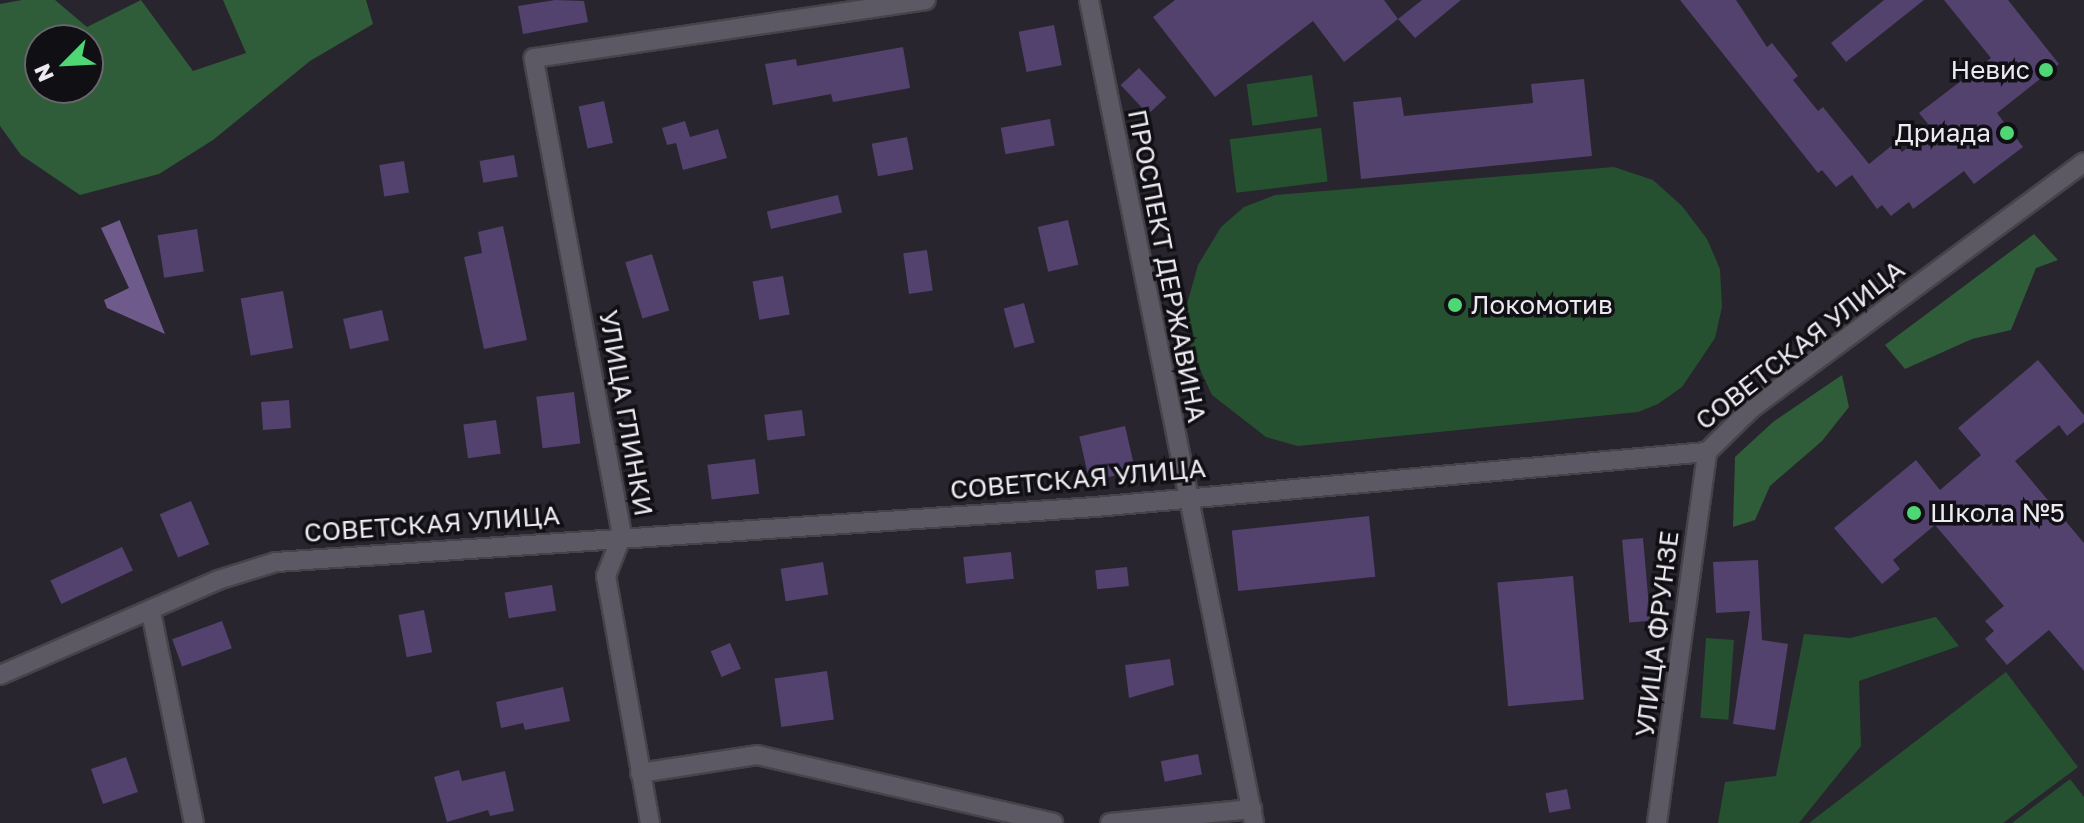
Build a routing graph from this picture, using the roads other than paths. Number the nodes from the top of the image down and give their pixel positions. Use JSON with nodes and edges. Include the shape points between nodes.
{"nodes":[{"id":1,"x":926,"y":0,"type":"edge"},
{"id":2,"x":1089,"y":0,"type":"edge"},
{"id":3,"x":2084,"y":162,"type":"edge"},
{"id":4,"x":1707,"y":452,"type":"junction"},
{"id":5,"x":1186,"y":496,"type":"junction"},
{"id":6,"x":622,"y":535,"type":"junction"},
{"id":7,"x":151,"y":612,"type":"junction"},
{"id":8,"x":0,"y":675,"type":"edge"},
{"id":9,"x":640,"y":773,"type":"junction"},
{"id":10,"x":1253,"y":816,"type":"edge"},
{"id":11,"x":194,"y":823,"type":"edge"},
{"id":12,"x":650,"y":823,"type":"edge"},
{"id":13,"x":1053,"y":823,"type":"edge"},
{"id":14,"x":1110,"y":823,"type":"edge"},
{"id":15,"x":1657,"y":823,"type":"edge"}],
"edges":[{"from":1,"to":6,"type":"street","name":"УЛИЦА ГЛИНКИ","via":[[534,58]]},
{"from":2,"to":5,"type":"street","name":"ПРОСПЕКТ ДЕРЖАВИНА"},
{"from":3,"to":4,"type":"street","name":"СОВЕТСКАЯ УЛИЦА","via":[[1752,408]]},
{"from":4,"to":5,"type":"street","name":"СОВЕТСКАЯ УЛИЦА"},
{"from":4,"to":15,"type":"street","name":"УЛИЦА ФРУНЗЕ"},
{"from":5,"to":6,"type":"street","name":"СОВЕТСКАЯ УЛИЦА","via":[[1095,507]]},
{"from":5,"to":10,"type":"street","name":"ПРОСПЕКТ ДЕРЖАВИНА"},
{"from":6,"to":7,"type":"street","name":"СОВЕТСКАЯ УЛИЦА","via":[[276,562],[218,580]]},
{"from":6,"to":9,"type":"street","name":"УЛИЦА ГЛИНКИ","via":[[606,576]]},
{"from":7,"to":8,"type":"street","name":"СОВЕТСКАЯ УЛИЦА"},
{"from":7,"to":11,"type":"street"},
{"from":9,"to":12,"type":"street","name":"УЛИЦА ГЛИНКИ"},
{"from":9,"to":13,"type":"street","via":[[757,755]]},
{"from":10,"to":14,"type":"street"}]}
